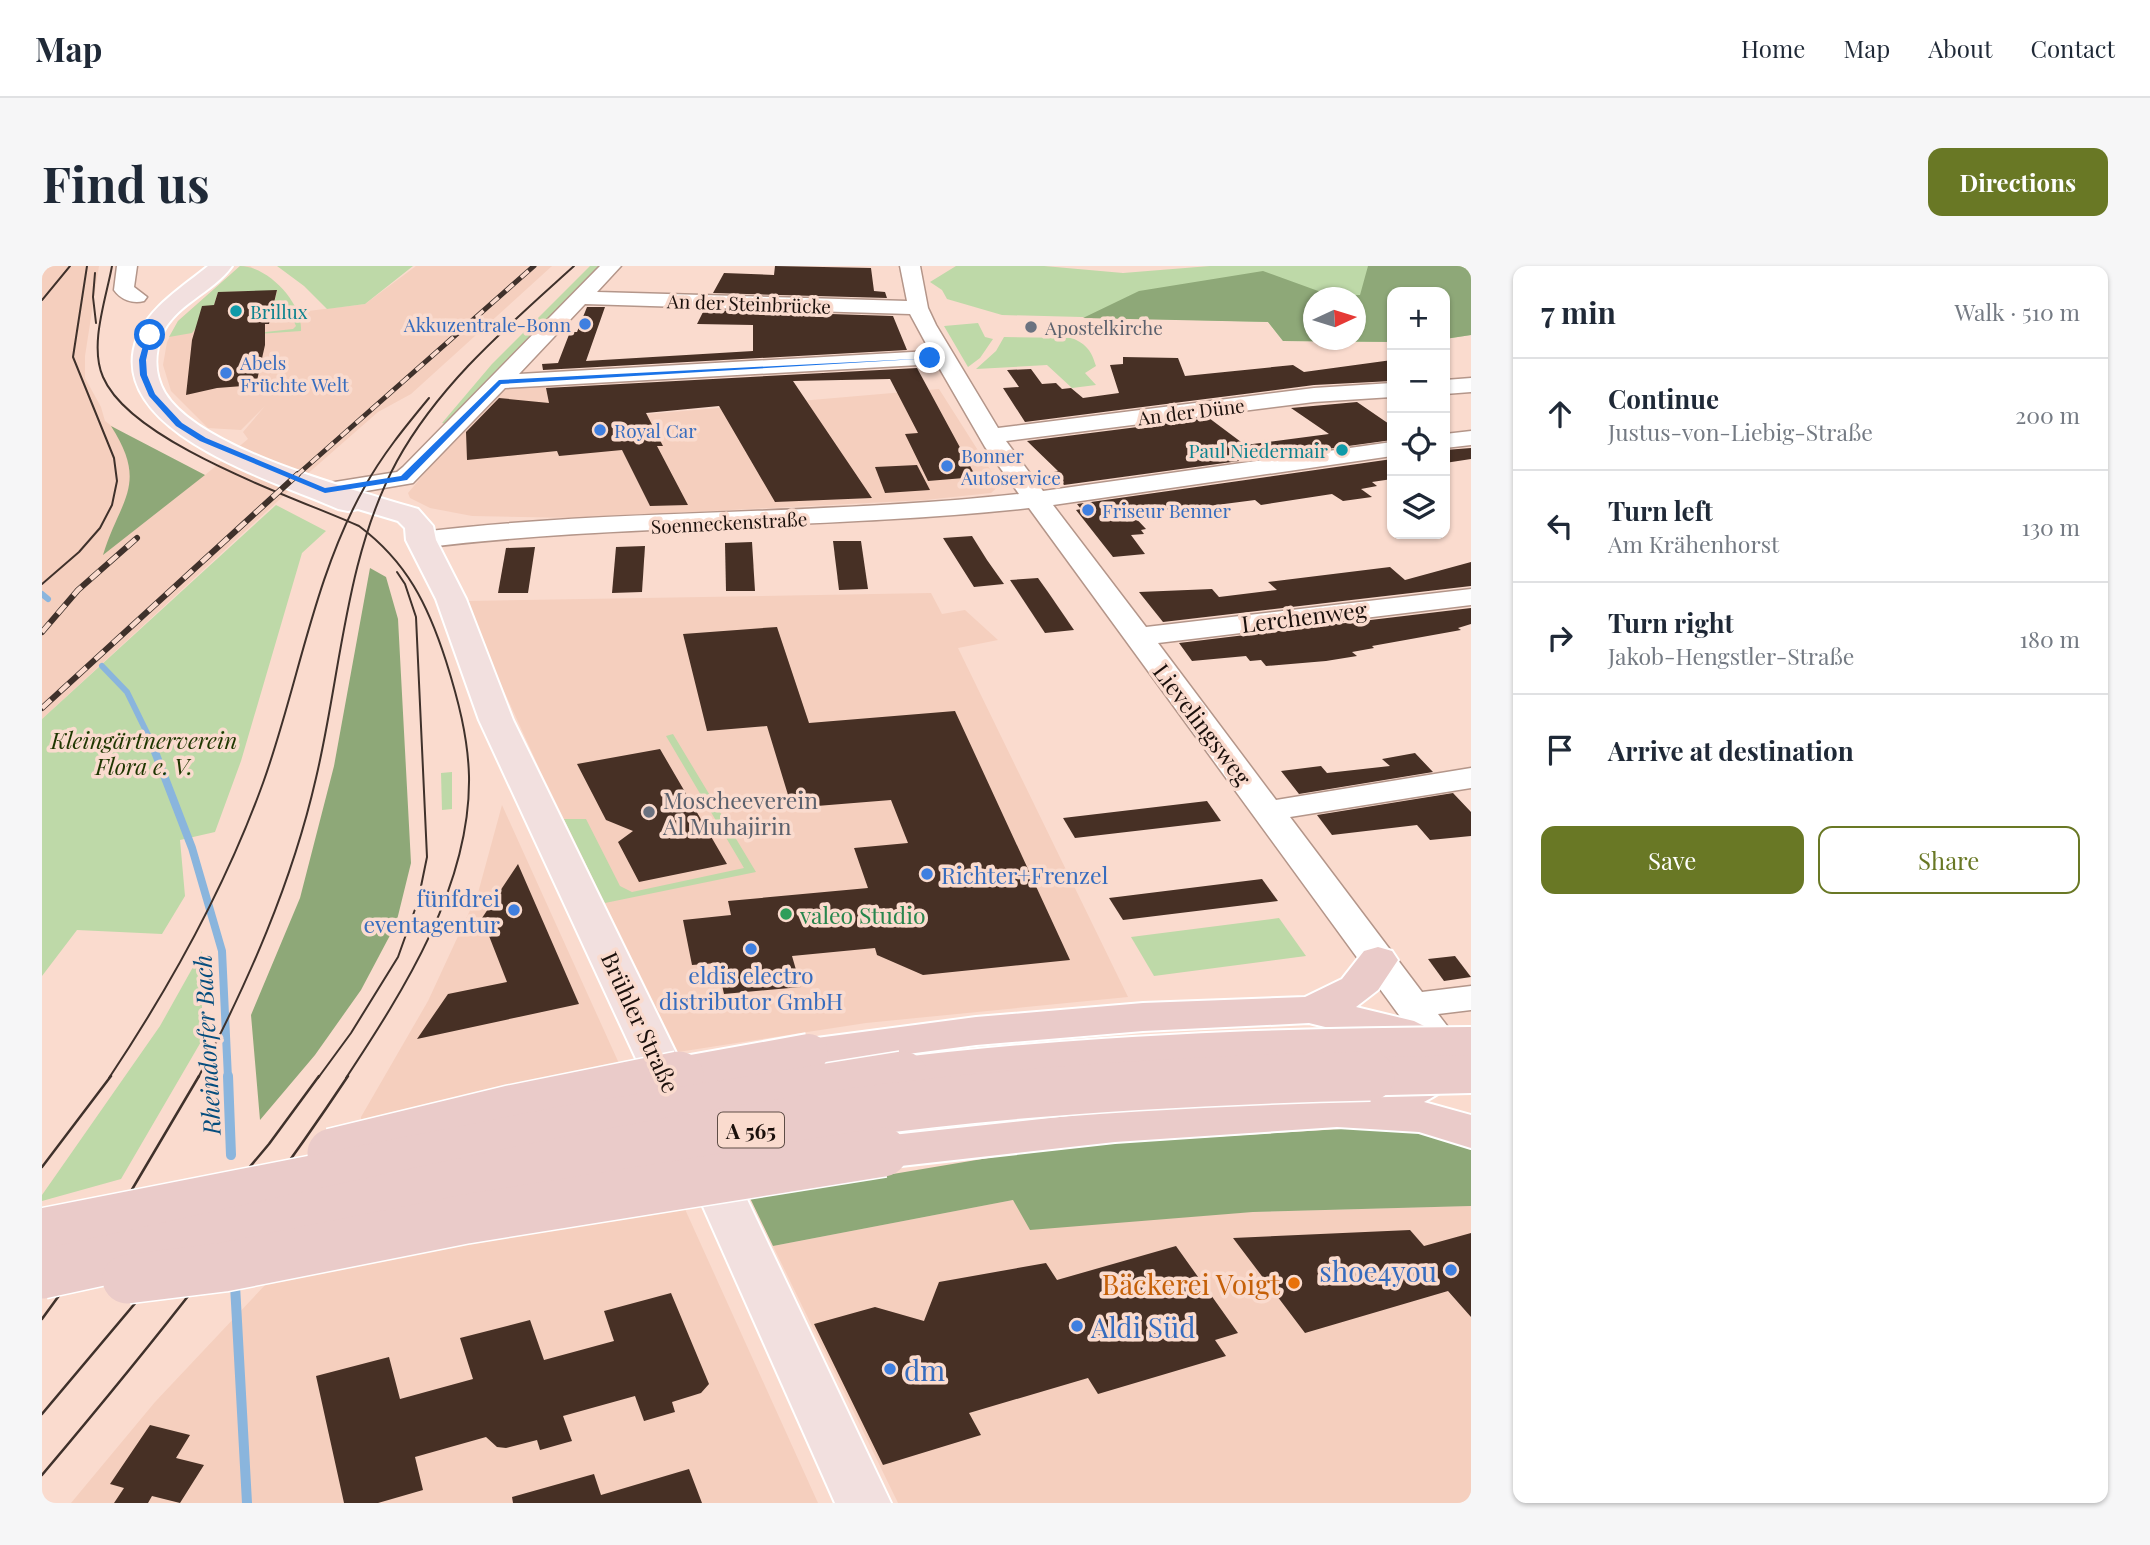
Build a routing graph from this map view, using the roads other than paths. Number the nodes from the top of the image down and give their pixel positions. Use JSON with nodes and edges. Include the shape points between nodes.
{"nodes":[{"id":1,"x":127,"y":266,"type":"edge"},
{"id":2,"x":221,"y":266,"type":"edge"},
{"id":3,"x":611,"y":266,"type":"edge"},
{"id":4,"x":910,"y":266,"type":"edge"},
{"id":5,"x":136,"y":297,"type":"dead end"},
{"id":6,"x":580,"y":298,"type":"junction"},
{"id":7,"x":918,"y":308,"type":"junction"},
{"id":8,"x":943,"y":357,"type":"junction"},
{"id":9,"x":499,"y":382,"type":"junction"},
{"id":10,"x":1471,"y":385,"type":"edge"},
{"id":11,"x":1450,"y":387,"type":"edge"},
{"id":12,"x":1387,"y":390,"type":"edge"},
{"id":13,"x":990,"y":436,"type":"junction"},
{"id":14,"x":1471,"y":438,"type":"edge"},
{"id":15,"x":1450,"y":441,"type":"edge"},
{"id":16,"x":1387,"y":450,"type":"edge"},
{"id":17,"x":404,"y":478,"type":"junction"},
{"id":18,"x":325,"y":490,"type":"junction"},
{"id":19,"x":1036,"y":500,"type":"junction"},
{"id":20,"x":923,"y":512,"type":"junction"},
{"id":21,"x":511,"y":529,"type":"junction"},
{"id":22,"x":413,"y":531,"type":"junction"},
{"id":23,"x":1071,"y":547,"type":"junction"},
{"id":24,"x":1471,"y":597,"type":"edge"},
{"id":25,"x":1153,"y":635,"type":"junction"},
{"id":26,"x":1471,"y":778,"type":"edge"},
{"id":27,"x":1268,"y":811,"type":"junction"},
{"id":28,"x":1378,"y":960,"type":"junction"},
{"id":29,"x":1469,"y":998,"type":"edge"},
{"id":30,"x":1412,"y":1005,"type":"junction"},
{"id":31,"x":1308,"y":1010,"type":"junction"},
{"id":32,"x":1466,"y":1066,"type":"edge"},
{"id":33,"x":1338,"y":1112,"type":"junction"},
{"id":34,"x":1471,"y":1132,"type":"edge"},
{"id":35,"x":42,"y":1231,"type":"edge"},
{"id":36,"x":42,"y":1274,"type":"edge"},
{"id":37,"x":42,"y":1289,"type":"edge"},
{"id":38,"x":863,"y":1503,"type":"edge"}],
"edges":[{"from":1,"to":5,"type":"street","via":[[124,290]]},
{"from":2,"to":18,"type":"main road","via":[[150,335],[142,360],[143,375],[152,394],[179,425]]},
{"from":3,"to":6,"type":"street"},
{"from":4,"to":7,"type":"street","name":"Lievelingsweg"},
{"from":6,"to":7,"type":"street","name":"An der Steinbrücke"},
{"from":6,"to":9,"type":"street"},
{"from":7,"to":8,"type":"street","name":"Lievelingsweg"},
{"from":8,"to":9,"type":"street"},
{"from":8,"to":13,"type":"street","name":"Lievelingsweg"},
{"from":9,"to":17,"type":"street"},
{"from":10,"to":11,"type":"street"},
{"from":12,"to":13,"type":"street","name":"An der Düne","via":[[1314,395]]},
{"from":13,"to":19,"type":"street","name":"Lievelingsweg"},
{"from":14,"to":15,"type":"street"},
{"from":16,"to":19,"type":"street","name":"Soenneckenstraße"},
{"from":17,"to":18,"type":"street"},
{"from":17,"to":22,"type":"street"},
{"from":18,"to":22,"type":"main road"},
{"from":18,"to":22,"type":"main road"},
{"from":19,"to":20,"type":"street","name":"Soenneckenstraße"},
{"from":19,"to":23,"type":"street","name":"Lievelingsweg"},
{"from":20,"to":21,"type":"street","name":"Soenneckenstraße"},
{"from":20,"to":23,"type":"street","via":[[1026,521]]},
{"from":21,"to":22,"type":"street"},
{"from":21,"to":22,"type":"street","name":"Soenneckenstraße","via":[[479,532],[450,547]]},
{"from":22,"to":38,"type":"main road","name":"Brühler Straße","via":[[451,599],[496,719]]},
{"from":23,"to":25,"type":"street","name":"Lievelingsweg"},
{"from":24,"to":25,"type":"street","name":"Lerchenweg"},
{"from":25,"to":27,"type":"street","name":"Lievelingsweg"},
{"from":26,"to":27,"type":"street"},
{"from":27,"to":28,"type":"street","name":"Lievelingsweg"},
{"from":28,"to":30,"type":"street","name":"Lievelingsweg"},
{"from":28,"to":31,"type":"highway","via":[[1363,985]]},
{"from":29,"to":30,"type":"street"},
{"from":30,"to":32,"type":"street","name":"Lievelingsweg"},
{"from":31,"to":32,"type":"highway","via":[[1399,1031]]},
{"from":31,"to":35,"type":"highway","bridge":true,"via":[[976,1031],[654,1078],[472,1117]]},
{"from":32,"to":33,"type":"highway","via":[[1431,1079],[1400,1098]]},
{"from":32,"to":35,"type":"highway","number":"A 565","bridge":true,"via":[[1312,1046],[1109,1056],[887,1078],[674,1111]]},
{"from":32,"to":36,"type":"highway","number":"A 565","bridge":true,"via":[[1114,1085],[896,1107],[484,1179]]},
{"from":33,"to":34,"type":"highway","via":[[1422,1116]]},
{"from":33,"to":37,"type":"highway","bridge":true,"via":[[1140,1123],[883,1152],[466,1219],[224,1267]]}]}
